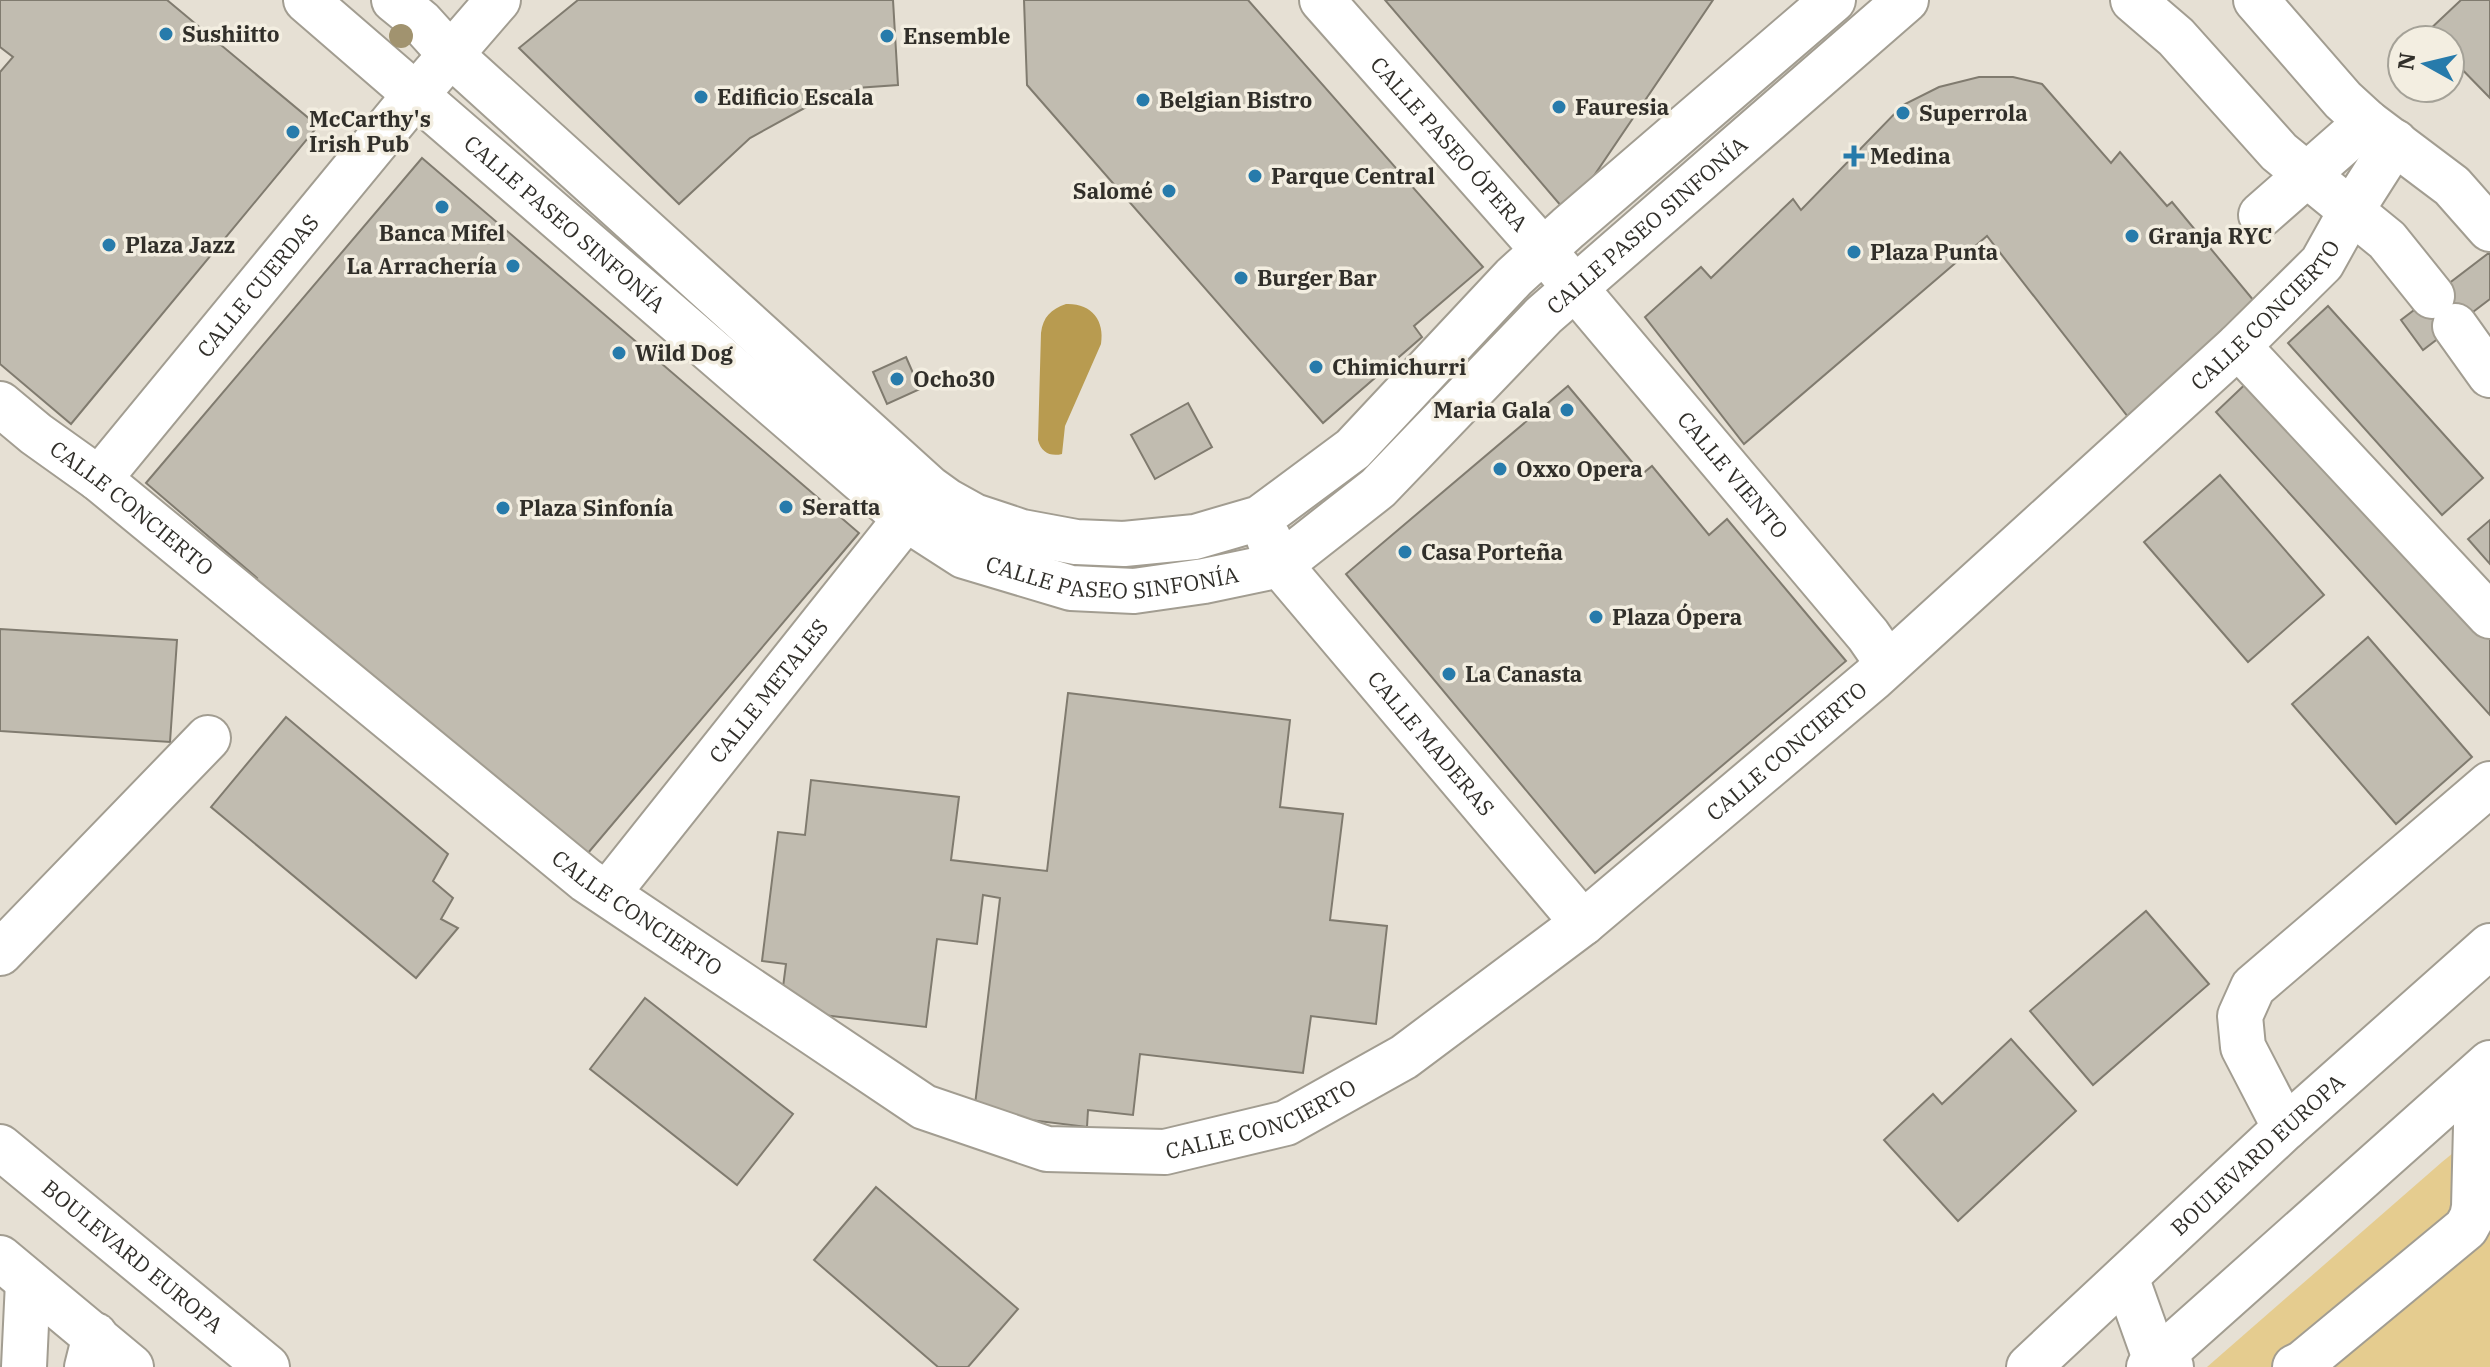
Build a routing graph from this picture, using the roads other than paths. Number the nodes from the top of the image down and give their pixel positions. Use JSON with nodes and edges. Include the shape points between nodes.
{"nodes":[{"id":1,"x":306,"y":0,"type":"edge"},
{"id":2,"x":394,"y":0,"type":"edge"},
{"id":3,"x":498,"y":0,"type":"edge"},
{"id":4,"x":1322,"y":0,"type":"edge"},
{"id":5,"x":1833,"y":0,"type":"edge"},
{"id":6,"x":1906,"y":0,"type":"edge"},
{"id":7,"x":2133,"y":0,"type":"edge"},
{"id":8,"x":2256,"y":0,"type":"edge"},
{"id":9,"x":450,"y":54,"type":"junction"},
{"id":10,"x":416,"y":93,"type":"junction"},
{"id":11,"x":2381,"y":132,"type":"junction"},
{"id":12,"x":2307,"y":175,"type":"junction"},
{"id":13,"x":2351,"y":211,"type":"junction"},
{"id":14,"x":2261,"y":215,"type":"dead end"},
{"id":15,"x":2490,"y":229,"type":"edge"},
{"id":16,"x":1544,"y":251,"type":"junction"},
{"id":17,"x":1574,"y":289,"type":"junction"},
{"id":18,"x":2238,"y":346,"type":"junction"},
{"id":19,"x":2490,"y":375,"type":"edge"},
{"id":20,"x":0,"y":404,"type":"edge"},
{"id":21,"x":99,"y":479,"type":"junction"},
{"id":22,"x":917,"y":503,"type":"junction"},
{"id":23,"x":1260,"y":518,"type":"junction"},
{"id":24,"x":1280,"y":565,"type":"junction"},
{"id":25,"x":2490,"y":616,"type":"edge"},
{"id":26,"x":1888,"y":664,"type":"junction"},
{"id":27,"x":208,"y":738,"type":"dead end"},
{"id":28,"x":2490,"y":784,"type":"edge"},
{"id":29,"x":608,"y":893,"type":"junction"},
{"id":30,"x":1583,"y":923,"type":"junction"},
{"id":31,"x":2490,"y":946,"type":"edge"},
{"id":32,"x":0,"y":953,"type":"edge"},
{"id":33,"x":2486,"y":1067,"type":"edge"},
{"id":34,"x":2285,"y":1128,"type":"junction"},
{"id":35,"x":0,"y":1147,"type":"edge"},
{"id":36,"x":14,"y":1270,"type":"edge"},
{"id":37,"x":2126,"y":1277,"type":"junction"},
{"id":38,"x":91,"y":1351,"type":"edge"},
{"id":39,"x":2159,"y":1365,"type":"edge"},
{"id":40,"x":24,"y":1367,"type":"edge"},
{"id":41,"x":131,"y":1367,"type":"edge"},
{"id":42,"x":267,"y":1367,"type":"edge"},
{"id":43,"x":2029,"y":1367,"type":"edge"},
{"id":44,"x":2295,"y":1367,"type":"edge"}],
"edges":[{"from":1,"to":10,"type":"street","name":"CALLE PASEO SINFONÍA"},
{"from":2,"to":9,"type":"street","name":"CALLE PASEO SINFONÍA"},
{"from":3,"to":9,"type":"street"},
{"from":4,"to":16,"type":"street","name":"CALLE PASEO ÓPERA"},
{"from":5,"to":16,"type":"street","name":"CALLE PASEO SINFONÍA"},
{"from":6,"to":17,"type":"street","name":"CALLE PASEO SINFONÍA"},
{"from":7,"to":12,"type":"street","via":[[2176,37],[2279,152]]},
{"from":8,"to":11,"type":"street","via":[[2343,100]]},
{"from":9,"to":10,"type":"street"},
{"from":9,"to":22,"type":"street","name":"CALLE PASEO SINFONÍA"},
{"from":10,"to":21,"type":"street","name":"CALLE CUERDAS"},
{"from":10,"to":22,"type":"street","name":"CALLE PASEO SINFONÍA"},
{"from":11,"to":12,"type":"street"},
{"from":11,"to":13,"type":"street","name":"CALLE CONCIERTO"},
{"from":11,"to":15,"type":"street","via":[[2452,186]]},
{"from":12,"to":13,"type":"street"},
{"from":12,"to":14,"type":"street"},
{"from":13,"to":18,"type":"street","name":"CALLE CONCIERTO","via":[[2322,263]]},
{"from":13,"to":19,"type":"street","via":[[2387,240]]},
{"from":16,"to":17,"type":"street","name":"CALLE PASEO ÓPERA"},
{"from":16,"to":23,"type":"street","name":"CALLE PASEO SINFONÍA","via":[[1353,449]]},
{"from":17,"to":24,"type":"street","name":"CALLE PASEO SINFONÍA","via":[[1378,488]]},
{"from":17,"to":26,"type":"street","name":"CALLE VIENTO"},
{"from":18,"to":25,"type":"street"},
{"from":18,"to":26,"type":"street","name":"CALLE CONCIERTO"},
{"from":20,"to":21,"type":"street","name":"CALLE CONCIERTO"},
{"from":21,"to":29,"type":"street","name":"CALLE CONCIERTO"},
{"from":22,"to":23,"type":"street","name":"CALLE PASEO SINFONÍA","via":[[947,501],[1022,532],[1076,542],[1124,544],[1195,537]]},
{"from":22,"to":24,"type":"street","name":"CALLE PASEO SINFONÍA","via":[[964,556],[1071,588],[1134,591]]},
{"from":22,"to":29,"type":"street","name":"CALLE METALES"},
{"from":23,"to":24,"type":"street","name":"CALLE MADERAS"},
{"from":24,"to":30,"type":"street","name":"CALLE MADERAS"},
{"from":26,"to":30,"type":"street","name":"CALLE CONCIERTO"},
{"from":27,"to":32,"type":"street"},
{"from":28,"to":34,"type":"street","via":[[2253,987],[2240,1016],[2243,1047]]},
{"from":29,"to":30,"type":"street","name":"CALLE CONCIERTO","via":[[924,1107],[1047,1149],[1165,1152],[1286,1123],[1404,1057]]},
{"from":31,"to":34,"type":"street","name":"BOULEVARD EUROPA"},
{"from":33,"to":39,"type":"street"},
{"from":33,"to":44,"type":"street","via":[[2476,1126],[2474,1207],[2466,1228]]},
{"from":34,"to":37,"type":"street","name":"BOULEVARD EUROPA"},
{"from":35,"to":42,"type":"street","name":"BOULEVARD EUROPA"},
{"from":36,"to":38,"type":"street"},
{"from":36,"to":40,"type":"street"},
{"from":37,"to":39,"type":"street"},
{"from":37,"to":43,"type":"street","name":"BOULEVARD EUROPA"},
{"from":38,"to":41,"type":"street"}]}
